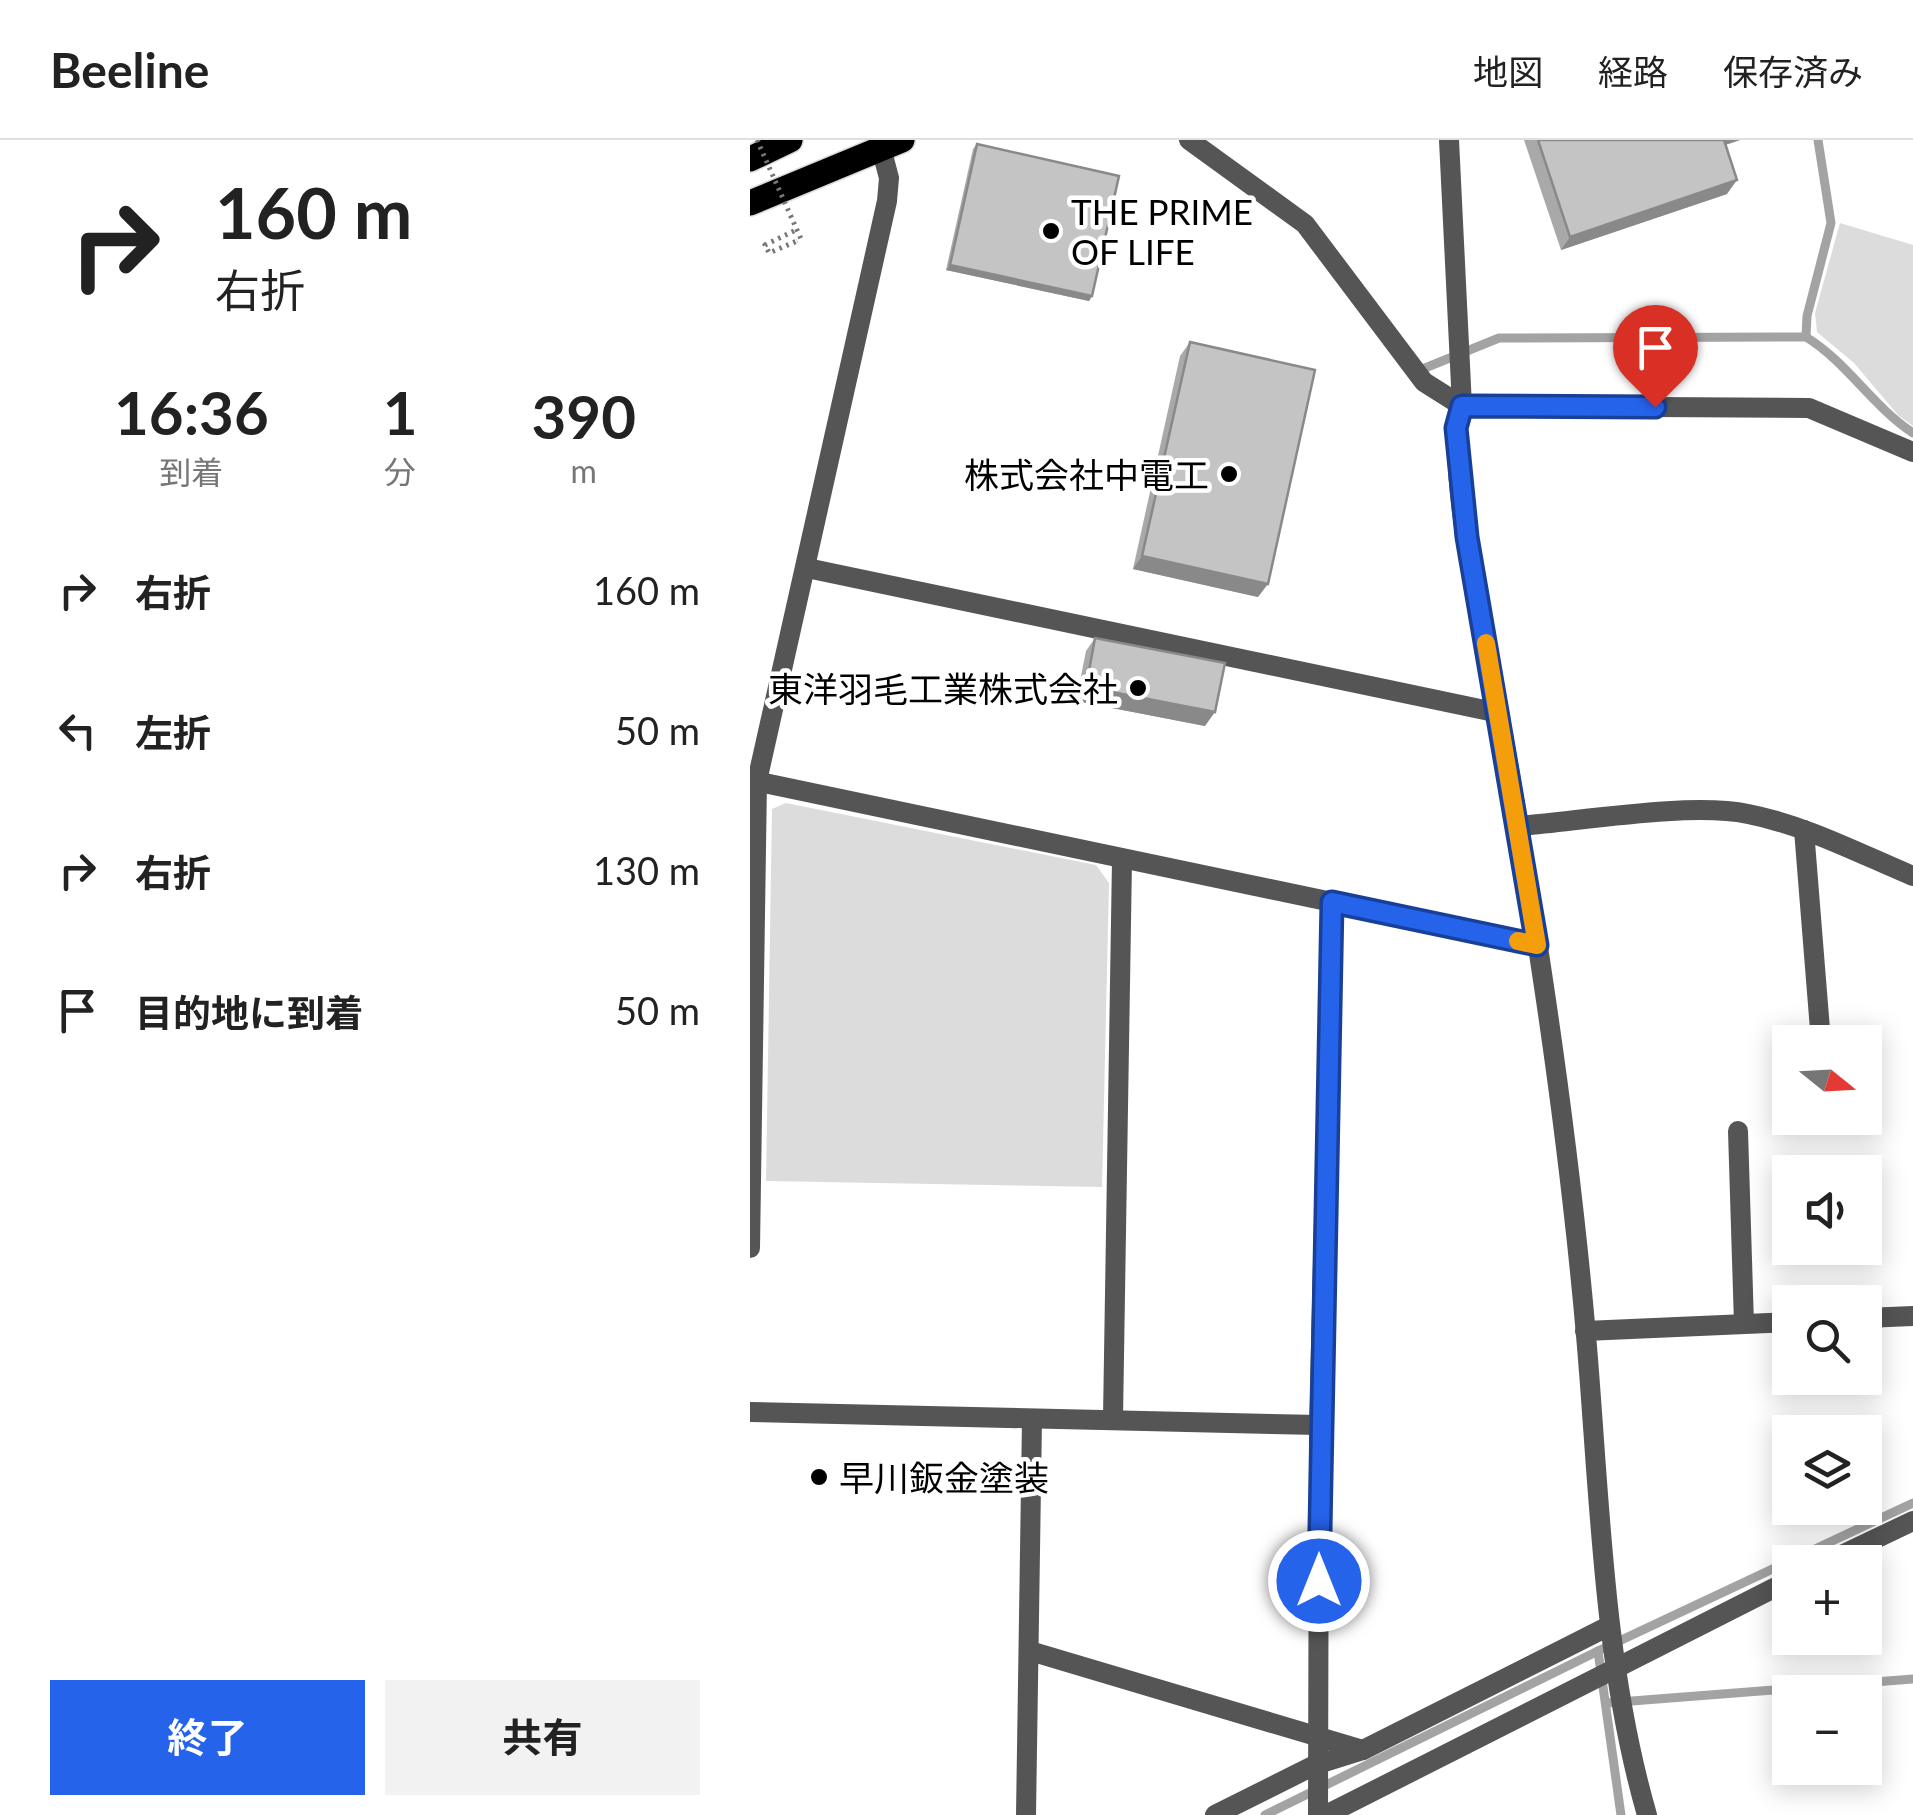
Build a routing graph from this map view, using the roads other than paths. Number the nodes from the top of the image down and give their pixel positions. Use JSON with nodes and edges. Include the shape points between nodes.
{"nodes":[{"id":1,"x":790,"y":140,"type":"edge"},
{"id":2,"x":1189,"y":140,"type":"edge"},
{"id":3,"x":1449,"y":140,"type":"edge"},
{"id":4,"x":888,"y":143,"type":"edge"},
{"id":5,"x":750,"y":160,"type":"edge"},
{"id":6,"x":750,"y":202,"type":"edge"},
{"id":7,"x":1462,"y":406,"type":"junction"},
{"id":8,"x":1913,"y":452,"type":"edge"},
{"id":9,"x":807,"y":568,"type":"junction"},
{"id":10,"x":1499,"y":713,"type":"junction"},
{"id":11,"x":753,"y":781,"type":"edge"},
{"id":12,"x":1518,"y":826,"type":"junction"},
{"id":13,"x":1804,"y":830,"type":"junction"},
{"id":14,"x":1122,"y":860,"type":"junction"},
{"id":15,"x":1913,"y":876,"type":"edge"},
{"id":16,"x":1332,"y":902,"type":"junction"},
{"id":17,"x":1537,"y":945,"type":"junction"},
{"id":18,"x":1819,"y":1025,"type":"edge"},
{"id":19,"x":1738,"y":1132,"type":"dead end"},
{"id":20,"x":750,"y":1248,"type":"edge"},
{"id":21,"x":1913,"y":1316,"type":"edge"},
{"id":22,"x":1882,"y":1317,"type":"edge"},
{"id":23,"x":1772,"y":1323,"type":"edge"},
{"id":24,"x":1744,"y":1324,"type":"junction"},
{"id":25,"x":1586,"y":1331,"type":"junction"},
{"id":26,"x":750,"y":1412,"type":"edge"},
{"id":27,"x":1032,"y":1418,"type":"junction"},
{"id":28,"x":1113,"y":1418,"type":"junction"},
{"id":29,"x":1319,"y":1425,"type":"junction"},
{"id":30,"x":1913,"y":1521,"type":"edge"},
{"id":31,"x":1863,"y":1545,"type":"edge"},
{"id":32,"x":1772,"y":1587,"type":"edge"},
{"id":33,"x":1030,"y":1650,"type":"junction"},
{"id":34,"x":1608,"y":1654,"type":"junction"},
{"id":35,"x":1318,"y":1736,"type":"junction"},
{"id":36,"x":1363,"y":1750,"type":"junction"},
{"id":37,"x":1315,"y":1769,"type":"junction"},
{"id":38,"x":1320,"y":1811,"type":"edge"},
{"id":39,"x":1026,"y":1815,"type":"edge"},
{"id":40,"x":1215,"y":1815,"type":"edge"},
{"id":41,"x":1647,"y":1815,"type":"edge"}],
"edges":[{"from":1,"to":5,"type":"main road"},
{"from":2,"to":7,"type":"street","via":[[1305,224],[1424,382]]},
{"from":3,"to":7,"type":"street"},
{"from":4,"to":6,"type":"main road"},
{"from":4,"to":9,"type":"street","via":[[886,202]]},
{"from":7,"to":8,"type":"street","via":[[1810,408]]},
{"from":7,"to":10,"type":"street","via":[[1456,428],[1467,537]]},
{"from":9,"to":10,"type":"street"},
{"from":9,"to":11,"type":"street"},
{"from":10,"to":12,"type":"street"},
{"from":11,"to":14,"type":"street"},
{"from":11,"to":20,"type":"street"},
{"from":12,"to":13,"type":"street","via":[[1701,811],[1746,813]]},
{"from":12,"to":17,"type":"street"},
{"from":13,"to":15,"type":"street"},
{"from":13,"to":18,"type":"street"},
{"from":14,"to":16,"type":"street"},
{"from":14,"to":28,"type":"street"},
{"from":16,"to":17,"type":"street"},
{"from":16,"to":29,"type":"street"},
{"from":17,"to":25,"type":"street"},
{"from":19,"to":24,"type":"street"},
{"from":21,"to":22,"type":"street"},
{"from":23,"to":24,"type":"street"},
{"from":24,"to":25,"type":"street"},
{"from":25,"to":34,"type":"street"},
{"from":26,"to":27,"type":"street"},
{"from":27,"to":28,"type":"street"},
{"from":27,"to":33,"type":"street"},
{"from":28,"to":29,"type":"street"},
{"from":29,"to":35,"type":"street"},
{"from":30,"to":31,"type":"street"},
{"from":32,"to":34,"type":"street"},
{"from":33,"to":35,"type":"street"},
{"from":33,"to":39,"type":"street"},
{"from":34,"to":36,"type":"street"},
{"from":34,"to":38,"type":"street"},
{"from":34,"to":41,"type":"street"},
{"from":35,"to":36,"type":"street"},
{"from":35,"to":37,"type":"street"},
{"from":36,"to":37,"type":"street"},
{"from":37,"to":38,"type":"street"},
{"from":37,"to":40,"type":"street"}]}
